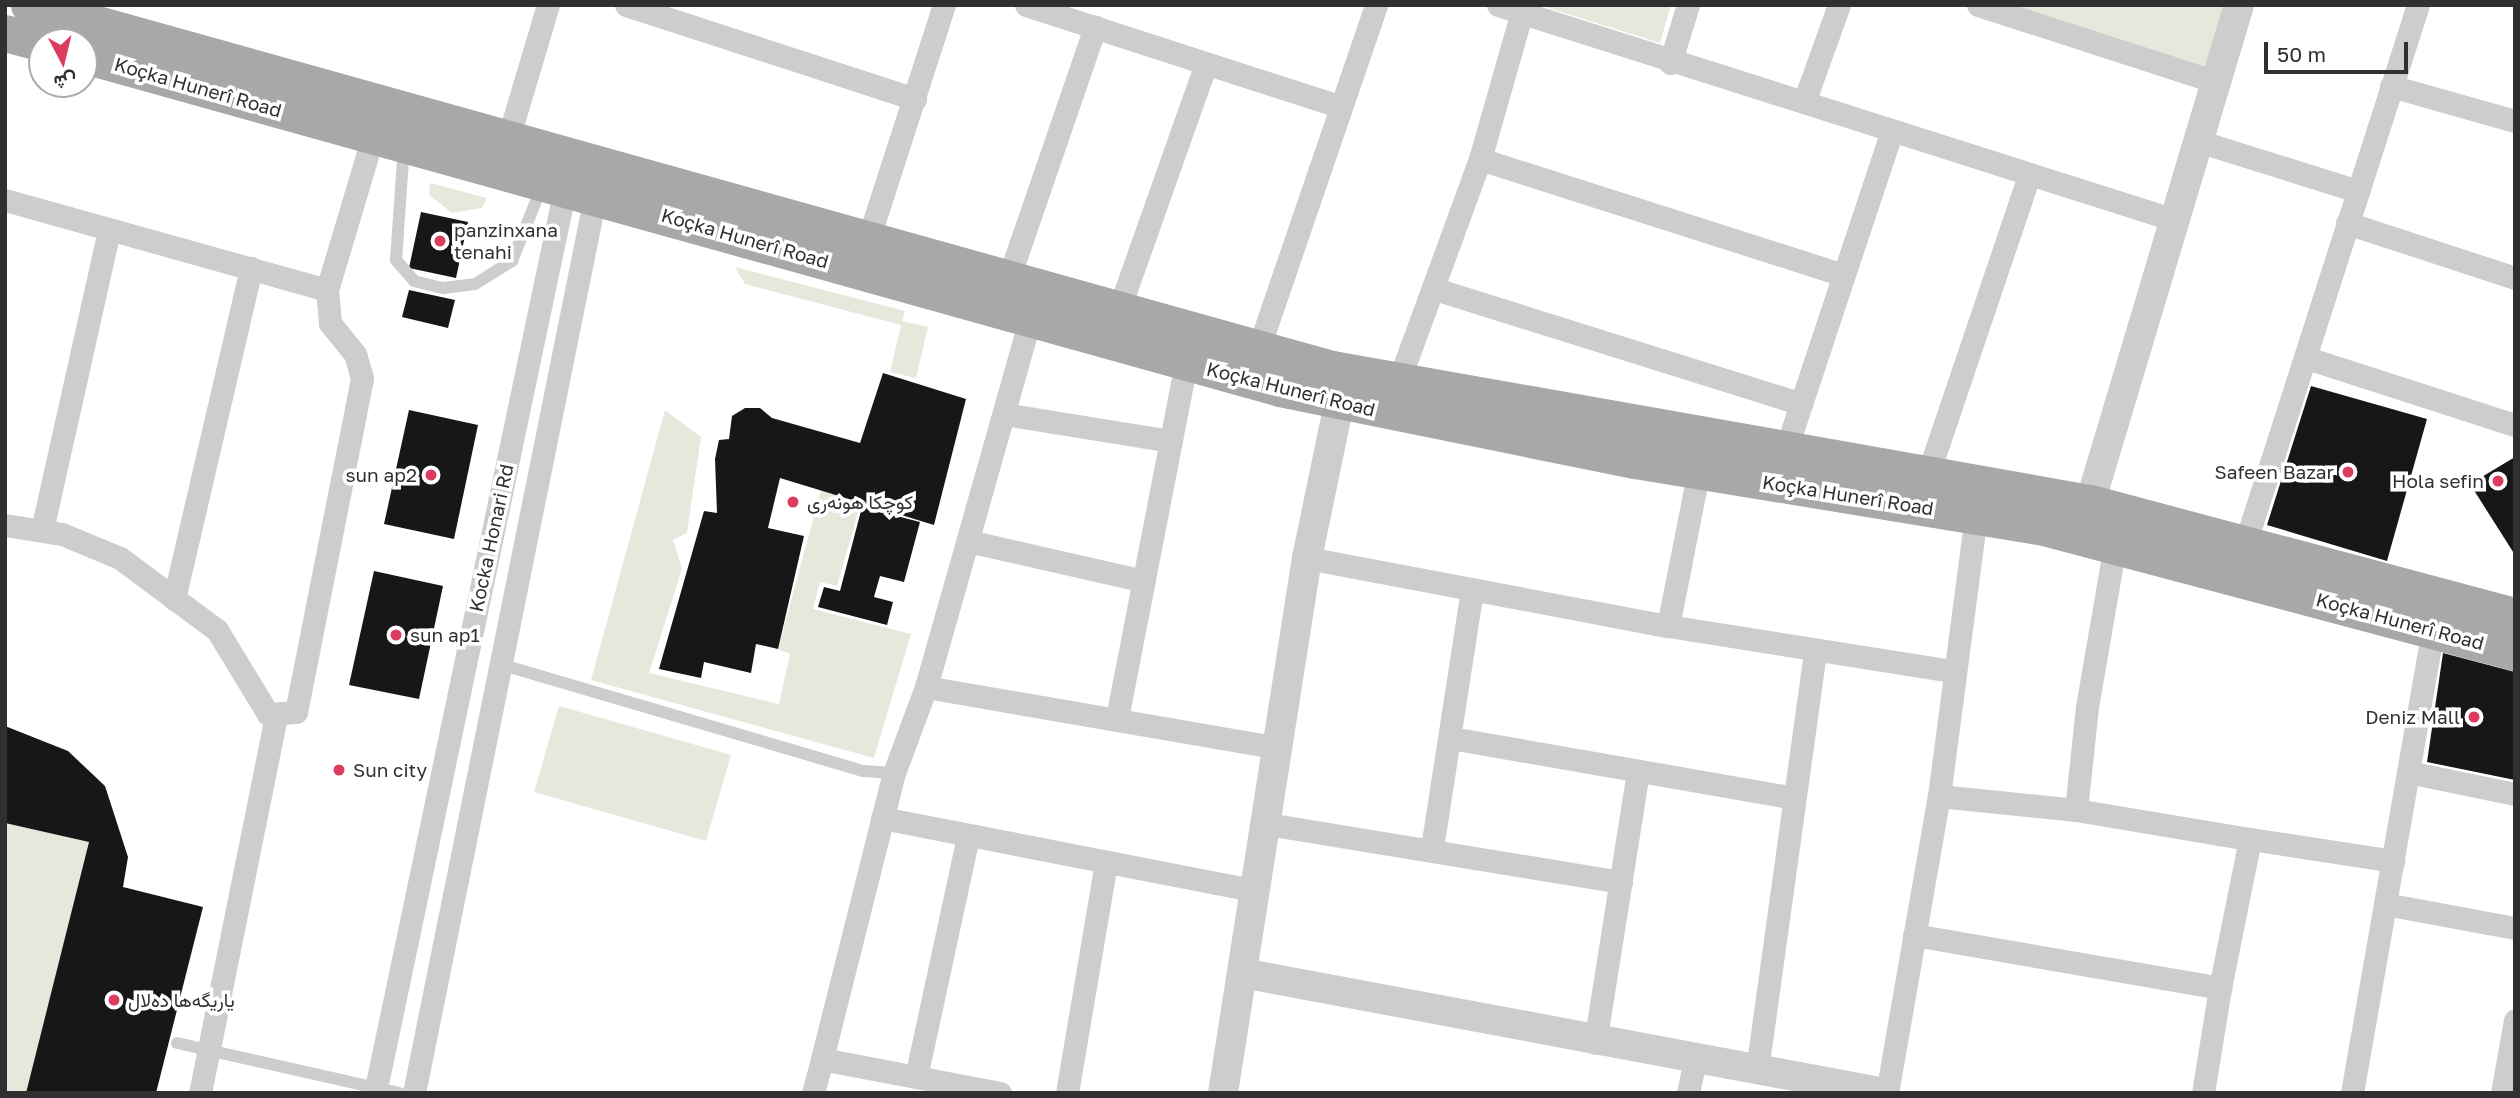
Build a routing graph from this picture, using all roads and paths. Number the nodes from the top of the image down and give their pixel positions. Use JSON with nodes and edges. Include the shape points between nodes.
{"nodes":[{"id":1,"x":29,"y":5,"type":"edge"},
{"id":2,"x":548,"y":5,"type":"edge"},
{"id":3,"x":626,"y":5,"type":"edge"},
{"id":4,"x":944,"y":5,"type":"edge"},
{"id":5,"x":1026,"y":5,"type":"edge"},
{"id":6,"x":1376,"y":5,"type":"edge"},
{"id":7,"x":1498,"y":5,"type":"edge"},
{"id":8,"x":1688,"y":5,"type":"edge"},
{"id":9,"x":1839,"y":5,"type":"edge"},
{"id":10,"x":1978,"y":5,"type":"edge"},
{"id":11,"x":2239,"y":5,"type":"edge"},
{"id":12,"x":2418,"y":5,"type":"edge"},
{"id":13,"x":74,"y":11,"type":"edge"},
{"id":14,"x":1522,"y":12,"type":"junction"},
{"id":15,"x":1094,"y":27,"type":"junction"},
{"id":16,"x":5,"y":33,"type":"edge"},
{"id":17,"x":28,"y":39,"type":"edge"},
{"id":18,"x":98,"y":59,"type":"edge"},
{"id":19,"x":1670,"y":62,"type":"junction"},
{"id":20,"x":1206,"y":64,"type":"junction"},
{"id":21,"x":2214,"y":81,"type":"junction"},
{"id":22,"x":2391,"y":86,"type":"junction"},
{"id":23,"x":915,"y":99,"type":"junction"},
{"id":24,"x":1804,"y":102,"type":"junction"},
{"id":25,"x":1341,"y":107,"type":"junction"},
{"id":26,"x":2515,"y":121,"type":"edge"},
{"id":27,"x":1891,"y":133,"type":"junction"},
{"id":28,"x":508,"y":139,"type":"junction"},
{"id":29,"x":388,"y":140,"type":"junction"},
{"id":30,"x":2198,"y":141,"type":"junction"},
{"id":31,"x":1480,"y":159,"type":"junction"},
{"id":32,"x":2029,"y":175,"type":"junction"},
{"id":33,"x":568,"y":189,"type":"junction"},
{"id":34,"x":2358,"y":191,"type":"junction"},
{"id":35,"x":5,"y":200,"type":"edge"},
{"id":36,"x":2175,"y":220,"type":"junction"},
{"id":37,"x":2347,"y":223,"type":"junction"},
{"id":38,"x":109,"y":230,"type":"junction"},
{"id":39,"x":868,"y":240,"type":"junction"},
{"id":40,"x":251,"y":268,"type":"junction"},
{"id":41,"x":1840,"y":274,"type":"junction"},
{"id":42,"x":2515,"y":278,"type":"edge"},
{"id":43,"x":1008,"y":280,"type":"junction"},
{"id":44,"x":1435,"y":289,"type":"junction"},
{"id":45,"x":327,"y":290,"type":"junction"},
{"id":46,"x":1118,"y":312,"type":"junction"},
{"id":47,"x":1030,"y":320,"type":"junction"},
{"id":48,"x":1258,"y":350,"type":"junction"},
{"id":49,"x":2307,"y":358,"type":"junction"},
{"id":50,"x":1186,"y":362,"type":"junction"},
{"id":51,"x":1398,"y":383,"type":"junction"},
{"id":52,"x":1339,"y":403,"type":"junction"},
{"id":53,"x":1801,"y":404,"type":"junction"},
{"id":54,"x":1004,"y":414,"type":"junction"},
{"id":55,"x":1642,"y":423,"type":"junction"},
{"id":56,"x":2515,"y":425,"type":"edge"},
{"id":57,"x":1171,"y":441,"type":"junction"},
{"id":58,"x":1786,"y":449,"type":"junction"},
{"id":59,"x":1635,"y":460,"type":"junction"},
{"id":60,"x":1699,"y":470,"type":"junction"},
{"id":61,"x":1928,"y":474,"type":"junction"},
{"id":62,"x":2090,"y":503,"type":"junction"},
{"id":63,"x":498,"y":507,"type":"junction"},
{"id":64,"x":532,"y":516,"type":"junction"},
{"id":65,"x":1976,"y":516,"type":"junction"},
{"id":66,"x":5,"y":525,"type":"edge"},
{"id":67,"x":42,"y":530,"type":"junction"},
{"id":68,"x":968,"y":541,"type":"junction"},
{"id":69,"x":2245,"y":544,"type":"junction"},
{"id":70,"x":2115,"y":545,"type":"junction"},
{"id":71,"x":1307,"y":558,"type":"junction"},
{"id":72,"x":1143,"y":581,"type":"junction"},
{"id":73,"x":1472,"y":589,"type":"junction"},
{"id":74,"x":174,"y":599,"type":"junction"},
{"id":75,"x":2515,"y":616,"type":"edge"},
{"id":76,"x":1668,"y":626,"type":"junction"},
{"id":77,"x":2433,"y":630,"type":"junction"},
{"id":78,"x":1815,"y":651,"type":"junction"},
{"id":79,"x":2515,"y":652,"type":"edge"},
{"id":80,"x":503,"y":665,"type":"junction"},
{"id":81,"x":1952,"y":671,"type":"junction"},
{"id":82,"x":926,"y":687,"type":"junction"},
{"id":83,"x":276,"y":717,"type":"junction"},
{"id":84,"x":1116,"y":718,"type":"junction"},
{"id":85,"x":1451,"y":738,"type":"junction"},
{"id":86,"x":1279,"y":748,"type":"junction"},
{"id":87,"x":1638,"y":771,"type":"junction"},
{"id":88,"x":2408,"y":772,"type":"junction"},
{"id":89,"x":894,"y":773,"type":"junction"},
{"id":90,"x":2515,"y":794,"type":"edge"},
{"id":91,"x":1939,"y":796,"type":"junction"},
{"id":92,"x":1794,"y":798,"type":"junction"},
{"id":93,"x":2076,"y":810,"type":"junction"},
{"id":94,"x":883,"y":818,"type":"junction"},
{"id":95,"x":1267,"y":824,"type":"junction"},
{"id":96,"x":968,"y":835,"type":"junction"},
{"id":97,"x":2250,"y":839,"type":"junction"},
{"id":98,"x":1432,"y":848,"type":"junction"},
{"id":99,"x":2393,"y":861,"type":"junction"},
{"id":100,"x":1106,"y":863,"type":"junction"},
{"id":101,"x":1621,"y":882,"type":"junction"},
{"id":102,"x":1256,"y":891,"type":"junction"},
{"id":103,"x":2385,"y":904,"type":"junction"},
{"id":104,"x":2515,"y":928,"type":"edge"},
{"id":105,"x":1914,"y":934,"type":"junction"},
{"id":106,"x":1242,"y":973,"type":"junction"},
{"id":107,"x":2220,"y":988,"type":"junction"},
{"id":108,"x":2514,"y":1029,"type":"edge"},
{"id":109,"x":177,"y":1043,"type":"dead end"},
{"id":110,"x":1595,"y":1043,"type":"junction"},
{"id":111,"x":211,"y":1051,"type":"junction"},
{"id":112,"x":822,"y":1059,"type":"junction"},
{"id":113,"x":1695,"y":1060,"type":"junction"},
{"id":114,"x":1757,"y":1070,"type":"junction"},
{"id":115,"x":916,"y":1077,"type":"junction"},
{"id":116,"x":1831,"y":1088,"type":"edge"},
{"id":117,"x":375,"y":1090,"type":"edge"},
{"id":118,"x":201,"y":1093,"type":"edge"},
{"id":119,"x":400,"y":1093,"type":"edge"},
{"id":120,"x":414,"y":1093,"type":"edge"},
{"id":121,"x":813,"y":1093,"type":"edge"},
{"id":122,"x":1000,"y":1093,"type":"edge"},
{"id":123,"x":1067,"y":1093,"type":"edge"},
{"id":124,"x":1223,"y":1093,"type":"edge"},
{"id":125,"x":1688,"y":1093,"type":"edge"},
{"id":126,"x":1886,"y":1093,"type":"edge"},
{"id":127,"x":2203,"y":1093,"type":"edge"},
{"id":128,"x":2352,"y":1093,"type":"edge"},
{"id":129,"x":2502,"y":1093,"type":"edge"}],
"edges":[{"from":1,"to":13,"type":"main road"},
{"from":2,"to":28,"type":"street"},
{"from":3,"to":23,"type":"street"},
{"from":4,"to":23,"type":"street"},
{"from":5,"to":15,"type":"street"},
{"from":6,"to":25,"type":"street"},
{"from":7,"to":14,"type":"street"},
{"from":8,"to":19,"type":"street"},
{"from":9,"to":24,"type":"street"},
{"from":10,"to":21,"type":"street"},
{"from":11,"to":21,"type":"street"},
{"from":12,"to":22,"type":"street"},
{"from":13,"to":28,"type":"main road"},
{"from":14,"to":19,"type":"street"},
{"from":14,"to":31,"type":"street"},
{"from":15,"to":20,"type":"street"},
{"from":15,"to":43,"type":"street"},
{"from":16,"to":17,"type":"main road"},
{"from":18,"to":29,"type":"main road","name":"Koçka Hunerî Road"},
{"from":19,"to":24,"type":"street"},
{"from":20,"to":25,"type":"street"},
{"from":20,"to":46,"type":"street"},
{"from":21,"to":30,"type":"street"},
{"from":22,"to":26,"type":"street"},
{"from":22,"to":34,"type":"street"},
{"from":23,"to":39,"type":"street"},
{"from":24,"to":27,"type":"street"},
{"from":25,"to":48,"type":"street"},
{"from":27,"to":32,"type":"street"},
{"from":27,"to":41,"type":"street"},
{"from":28,"to":39,"type":"main road"},
{"from":29,"to":33,"type":"main road","name":"Koçka Hunerî Road"},
{"from":29,"to":33,"type":"lane","via":[[396,260],[414,281],[443,288],[475,285],[512,261]]},
{"from":29,"to":45,"type":"street"},
{"from":30,"to":34,"type":"street"},
{"from":30,"to":36,"type":"street"},
{"from":31,"to":41,"type":"street"},
{"from":31,"to":44,"type":"street"},
{"from":32,"to":36,"type":"street"},
{"from":32,"to":61,"type":"street"},
{"from":33,"to":47,"type":"main road","name":"Koçka Hunerî Road"},
{"from":33,"to":63,"type":"street","name":"Kocka Honari Rd"},
{"from":33,"to":64,"type":"street","name":"Kocka Honari Rd"},
{"from":34,"to":37,"type":"street"},
{"from":35,"to":38,"type":"street"},
{"from":36,"to":62,"type":"street"},
{"from":37,"to":42,"type":"street"},
{"from":37,"to":49,"type":"street"},
{"from":38,"to":40,"type":"street"},
{"from":38,"to":67,"type":"street"},
{"from":39,"to":43,"type":"main road"},
{"from":40,"to":45,"type":"street"},
{"from":40,"to":74,"type":"street"},
{"from":41,"to":53,"type":"street"},
{"from":43,"to":46,"type":"main road"},
{"from":44,"to":51,"type":"street"},
{"from":44,"to":53,"type":"street"},
{"from":45,"to":83,"type":"street","via":[[330,323],[355,354],[362,378],[302,703],[296,712]]},
{"from":46,"to":48,"type":"main road"},
{"from":47,"to":50,"type":"main road","name":"Koçka Hunerî Road"},
{"from":47,"to":54,"type":"street"},
{"from":48,"to":51,"type":"main road"},
{"from":49,"to":56,"type":"street"},
{"from":49,"to":69,"type":"street"},
{"from":50,"to":52,"type":"main road","name":"Koçka Hunerî Road"},
{"from":50,"to":57,"type":"street"},
{"from":51,"to":55,"type":"main road"},
{"from":52,"to":59,"type":"main road","name":"Koçka Hunerî Road"},
{"from":52,"to":71,"type":"street"},
{"from":53,"to":58,"type":"street"},
{"from":54,"to":57,"type":"street"},
{"from":54,"to":68,"type":"street"},
{"from":55,"to":58,"type":"main road"},
{"from":55,"to":59,"type":"main road"},
{"from":57,"to":72,"type":"street"},
{"from":58,"to":61,"type":"main road"},
{"from":59,"to":60,"type":"main road","name":"Koçka Hunerî Road"},
{"from":60,"to":65,"type":"main road","name":"Koçka Hunerî Road"},
{"from":60,"to":76,"type":"street"},
{"from":61,"to":62,"type":"main road"},
{"from":62,"to":69,"type":"main road"},
{"from":63,"to":64,"type":"street"},
{"from":63,"to":117,"type":"street","name":"Kocka Honari Rd"},
{"from":64,"to":80,"type":"street","name":"Kocka Honari Rd"},
{"from":65,"to":70,"type":"main road","name":"Koçka Hunerî Road"},
{"from":65,"to":81,"type":"street"},
{"from":66,"to":67,"type":"street"},
{"from":67,"to":74,"type":"street","via":[[120,558]]},
{"from":68,"to":72,"type":"street"},
{"from":68,"to":82,"type":"street"},
{"from":69,"to":75,"type":"main road"},
{"from":70,"to":77,"type":"main road","name":"Koçka Hunerî Road"},
{"from":70,"to":93,"type":"street","via":[[2087,707]]},
{"from":71,"to":73,"type":"street"},
{"from":71,"to":86,"type":"street"},
{"from":72,"to":84,"type":"street"},
{"from":73,"to":76,"type":"street"},
{"from":73,"to":85,"type":"street"},
{"from":74,"to":83,"type":"street","via":[[217,629],[262,708]]},
{"from":76,"to":78,"type":"street"},
{"from":77,"to":79,"type":"main road","name":"Koçka Hunerî Road"},
{"from":77,"to":88,"type":"street"},
{"from":78,"to":81,"type":"street"},
{"from":78,"to":92,"type":"street"},
{"from":80,"to":89,"type":"lane","via":[[864,771]]},
{"from":80,"to":120,"type":"street","name":"Kocka Honari Rd"},
{"from":81,"to":91,"type":"street"},
{"from":82,"to":84,"type":"street"},
{"from":82,"to":89,"type":"street"},
{"from":83,"to":111,"type":"street"},
{"from":84,"to":86,"type":"street"},
{"from":85,"to":87,"type":"street"},
{"from":85,"to":98,"type":"street"},
{"from":86,"to":95,"type":"street"},
{"from":87,"to":92,"type":"street"},
{"from":87,"to":101,"type":"street"},
{"from":88,"to":90,"type":"street"},
{"from":88,"to":99,"type":"street"},
{"from":89,"to":94,"type":"street"},
{"from":91,"to":93,"type":"street"},
{"from":91,"to":105,"type":"street"},
{"from":92,"to":114,"type":"street"},
{"from":93,"to":97,"type":"street"},
{"from":94,"to":96,"type":"street"},
{"from":94,"to":112,"type":"street"},
{"from":95,"to":98,"type":"street"},
{"from":95,"to":102,"type":"street"},
{"from":96,"to":100,"type":"street"},
{"from":96,"to":115,"type":"street"},
{"from":97,"to":99,"type":"street"},
{"from":97,"to":107,"type":"street"},
{"from":98,"to":101,"type":"street"},
{"from":99,"to":103,"type":"street"},
{"from":100,"to":102,"type":"street"},
{"from":100,"to":123,"type":"street"},
{"from":101,"to":110,"type":"street"},
{"from":102,"to":106,"type":"street"},
{"from":103,"to":104,"type":"street"},
{"from":103,"to":128,"type":"street"},
{"from":105,"to":107,"type":"street"},
{"from":105,"to":126,"type":"street"},
{"from":106,"to":110,"type":"street"},
{"from":106,"to":124,"type":"street"},
{"from":107,"to":127,"type":"street"},
{"from":108,"to":129,"type":"street"},
{"from":109,"to":111,"type":"lane"},
{"from":110,"to":113,"type":"street"},
{"from":111,"to":117,"type":"lane"},
{"from":111,"to":118,"type":"street"},
{"from":112,"to":115,"type":"street"},
{"from":112,"to":121,"type":"street"},
{"from":113,"to":114,"type":"street"},
{"from":113,"to":125,"type":"street"},
{"from":114,"to":116,"type":"street"},
{"from":115,"to":122,"type":"street"},
{"from":116,"to":126,"type":"street"},
{"from":117,"to":119,"type":"lane"}]}
